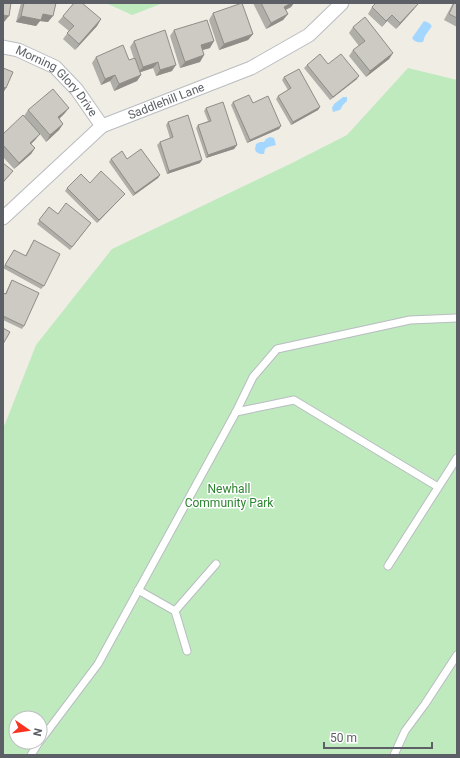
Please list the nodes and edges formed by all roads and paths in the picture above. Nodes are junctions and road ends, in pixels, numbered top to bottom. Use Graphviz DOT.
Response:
graph roads {
  1 [pos="342,3"];
  2 [pos="3,47"];
  3 [pos="102,126"];
  4 [pos="3,218"];
  5 [pos="457,318"];
  6 [pos="236,412"];
  7 [pos="457,458"];
  8 [pos="438,487"];
  9 [pos="216,564"];
  10 [pos="388,566"];
  11 [pos="138,590"];
  12 [pos="175,612"];
  13 [pos="187,651"];
  14 [pos="457,656"];
  15 [pos="48,731"];
  16 [pos="394,755"];
  1 -- 3 [label="street, Saddlehill Lane"];
  2 -- 3 [label="street, Morning Glory Drive"];
  3 -- 4 [label="street, Saddlehill Lane"];
  5 -- 6 [label="lane"];
  6 -- 8 [label="lane"];
  6 -- 11 [label="lane"];
  7 -- 8 [label="lane"];
  8 -- 10 [label="lane"];
  9 -- 12 [label="lane"];
  11 -- 12 [label="lane"];
  11 -- 15 [label="lane"];
  12 -- 13 [label="lane"];
  14 -- 16 [label="lane"];
}
